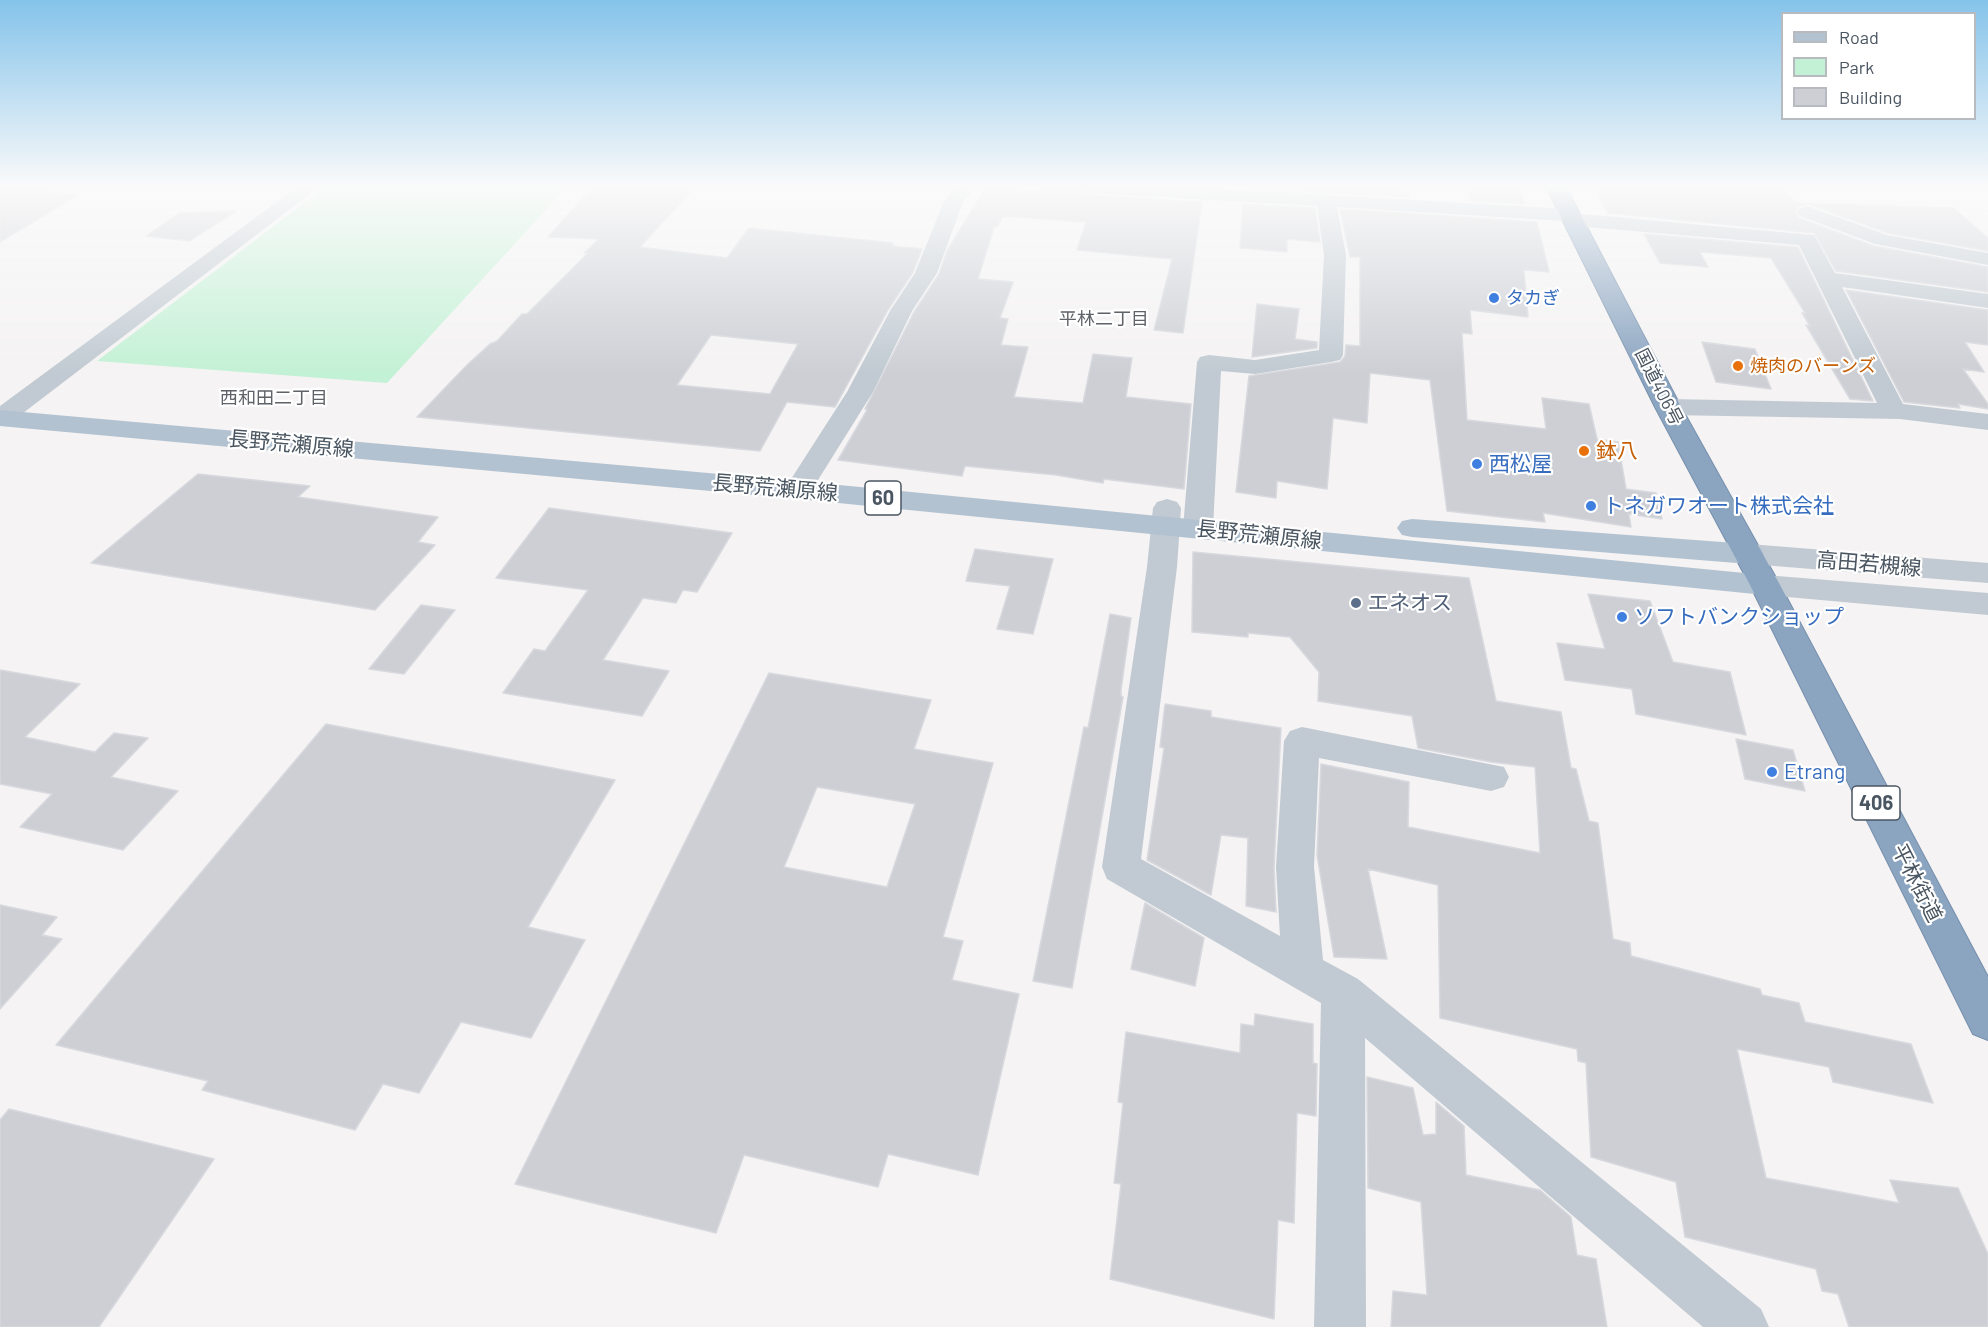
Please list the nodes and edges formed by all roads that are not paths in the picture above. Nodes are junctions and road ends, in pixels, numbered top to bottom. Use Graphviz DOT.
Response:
graph roads {
  1 [pos="225,249"];
  2 [pos="935,249"];
  3 [pos="1334,249"];
  4 [pos="1588,249"];
  5 [pos="1813,249"];
  6 [pos="1932,249"];
  7 [pos="1988,259"];
  8 [pos="1827,278"];
  9 [pos="1988,301"];
  10 [pos="1668,407"];
  11 [pos="5,411"];
  12 [pos="1894,411"];
  13 [pos="1988,422"];
  14 [pos="803,482"];
  15 [pos="1182,518"];
  16 [pos="1757,570"];
  17 [pos="1988,573"];
  18 [pos="1988,604"];
  19 [pos="1491,777"];
  20 [pos="1303,970"];
  21 [pos="1343,993"];
  22 [pos="1988,1020"];
  23 [pos="1340,1327"];
  24 [pos="1743,1327"];
  1 -- 11 [label="street"];
  2 -- 14 [label="street"];
  3 -- 15 [label="street"];
  4 -- 10 [label="highway, 国道406号 / 406"];
  5 -- 8 [label="street"];
  6 -- 7 [label="street"];
  8 -- 9 [label="street"];
  8 -- 12 [label="street"];
  10 -- 12 [label="street"];
  10 -- 16 [label="highway, 国道406号 / 406"];
  11 -- 14 [label="main road, 長野荒瀬原線 / 60"];
  12 -- 13 [label="street"];
  14 -- 15 [label="main road, 長野荒瀬原線 / 60"];
  15 -- 16 [label="main road, 長野荒瀬原線 / 60"];
  15 -- 20 [label="street"];
  16 -- 17 [label="street, 高田若槻線"];
  16 -- 18 [label="street, 高田若槻線"];
  16 -- 22 [label="highway, 平林街道 / 406"];
  19 -- 20 [label="street"];
  20 -- 21 [label="street"];
  21 -- 23 [label="street"];
  21 -- 24 [label="street"];
}
